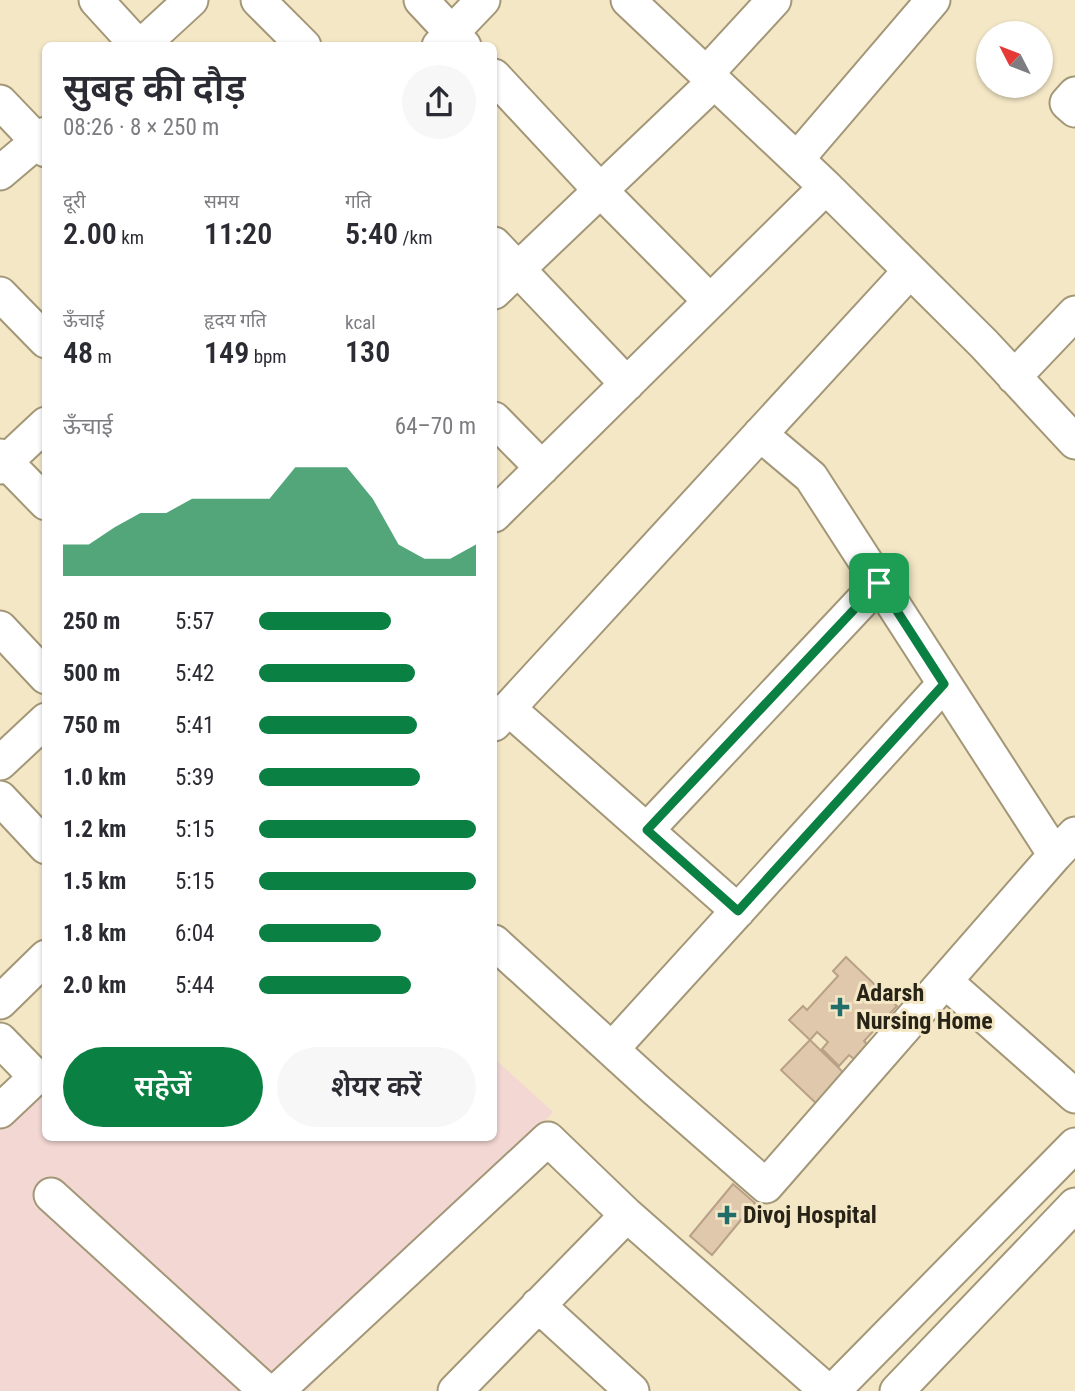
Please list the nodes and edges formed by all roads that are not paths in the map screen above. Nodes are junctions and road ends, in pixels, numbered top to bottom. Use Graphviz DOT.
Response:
graph roads {
  1 [pos="96,0"];
  2 [pos="191,0"];
  3 [pos="258,0"];
  4 [pos="421,0"];
  5 [pos="482,0"];
  6 [pos="628,0"];
  7 [pos="774,0"];
  8 [pos="933,0"];
  9 [pos="452,41"];
  10 [pos="136,42"];
  11 [pos="144,42"];
  12 [pos="300,42"];
  13 [pos="710,78"];
  14 [pos="497,79"];
  15 [pos="1075,94"];
  16 [pos="0,102"];
  17 [pos="1075,110"];
  18 [pos="42,140"];
  19 [pos="42,142"];
  20 [pos="797,159"];
  21 [pos="0,173"];
  22 [pos="826,187"];
  23 [pos="600,190"];
  24 [pos="497,254"];
  25 [pos="910,271"];
  26 [pos="505,281"];
  27 [pos="0,294"];
  28 [pos="710,301"];
  29 [pos="1075,313"];
  30 [pos="42,337"];
  31 [pos="1014,376"];
  32 [pos="627,384"];
  33 [pos="497,422"];
  34 [pos="42,427"];
  35 [pos="760,434"];
  36 [pos="1075,442"];
  37 [pos="2,462"];
  38 [pos="542,468"];
  39 [pos="42,499"];
  40 [pos="497,512"];
  41 [pos="879,583"];
  42 [pos="0,628"];
  43 [pos="42,673"];
  44 [pos="944,684"];
  45 [pos="501,716"];
  46 [pos="42,724"];
  47 [pos="0,763"];
  48 [pos="0,798"];
  49 [pos="647,830"];
  50 [pos="42,843"];
  51 [pos="1065,844"];
  52 [pos="738,911"];
  53 [pos="497,945"];
  54 [pos="42,961"];
  55 [pos="945,981"];
  56 [pos="0,1002"];
  57 [pos="0,1040"];
  58 [pos="612,1049"];
  59 [pos="1075,1096"];
  60 [pos="0,1111"];
  61 [pos="1075,1145"];
  62 [pos="51,1195"];
  63 [pos="1075,1205"];
  64 [pos="627,1215"];
  65 [pos="538,1305"];
  66 [pos="266,1391"];
  67 [pos="277,1391"];
  68 [pos="455,1391"];
  69 [pos="632,1391"];
  70 [pos="827,1391"];
  71 [pos="833,1391"];
  72 [pos="897,1391"];
  1 -- 10 [label="street"];
  2 -- 11 [label="street"];
  3 -- 12 [label="street"];
  4 -- 9 [label="street"];
  5 -- 9 [label="street"];
  6 -- 13 [label="street"];
  7 -- 13 [label="street"];
  8 -- 20 [label="street"];
  13 -- 20 [label="street"];
  13 -- 23 [label="street"];
  14 -- 23 [label="street"];
  15 -- 17 [label="street"];
  16 -- 18 [label="street"];
  19 -- 21 [label="street"];
  20 -- 22 [label="street"];
  22 -- 25 [label="street"];
  22 -- 28 [label="street"];
  23 -- 26 [label="street"];
  23 -- 28 [label="street"];
  24 -- 26 [label="street"];
  25 -- 31 [label="street"];
  25 -- 35 [label="street"];
  26 -- 32 [label="street"];
  27 -- 30 [label="street"];
  28 -- 32 [label="street"];
  29 -- 31 [label="street"];
  31 -- 36 [label="street"];
  32 -- 38 [label="street"];
  33 -- 38 [label="street"];
  34 -- 37 [label="street"];
  35 -- 41 [label="street"];
  35 -- 45 [label="street"];
  37 -- 39 [label="street"];
  38 -- 40 [label="street"];
  41 -- 44 [label="street"];
  41 -- 49 [label="street"];
  42 -- 43 [label="street"];
  44 -- 51 [label="street"];
  44 -- 52 [label="street"];
  45 -- 49 [label="street"];
  46 -- 47 [label="street"];
  48 -- 50 [label="street"];
  49 -- 52 [label="street"];
  51 -- 55 [label="street"];
  52 -- 58 [label="street"];
  53 -- 58 [label="street"];
  54 -- 56 [label="street"];
  55 -- 58 [label="street"];
  55 -- 59 [label="street"];
  57 -- 60 [label="street"];
  61 -- 71 [label="street"];
  62 -- 66 [label="street"];
  63 -- 72 [label="street"];
  64 -- 65 [label="street"];
  64 -- 67 [label="street"];
  64 -- 70 [label="street"];
  65 -- 68 [label="street"];
  65 -- 69 [label="street"];
}
